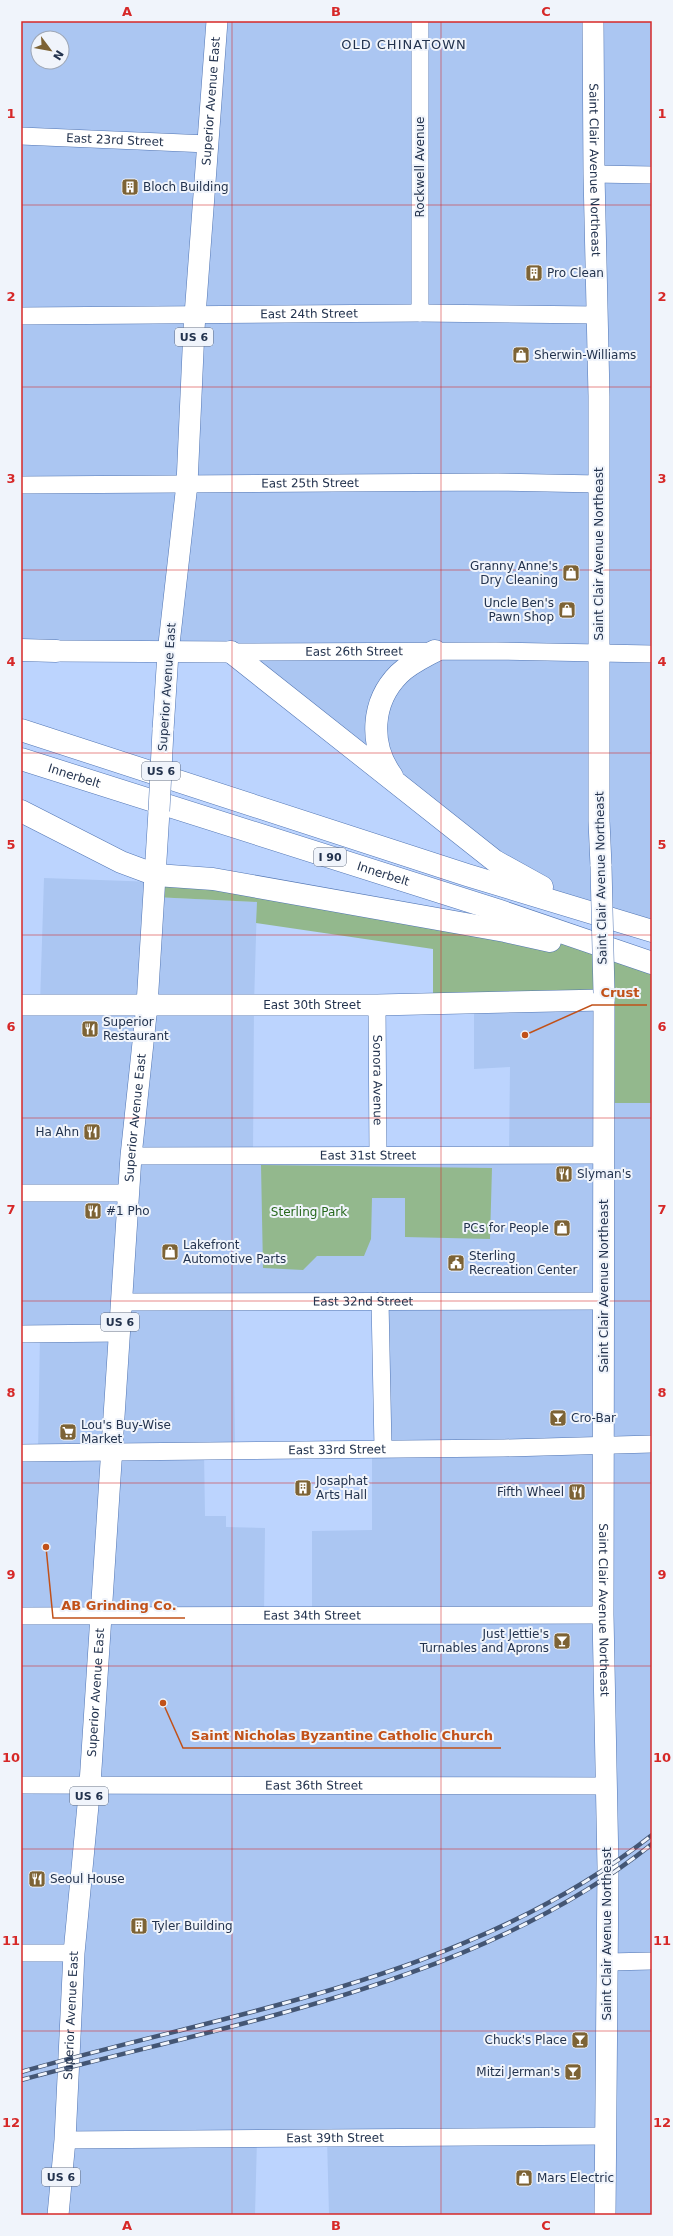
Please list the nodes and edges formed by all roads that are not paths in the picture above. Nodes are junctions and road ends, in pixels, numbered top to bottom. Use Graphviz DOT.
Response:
graph roads {
  1 [pos="217,21"];
  2 [pos="420,21"];
  3 [pos="593,21"];
  4 [pos="21,136"];
  5 [pos="208,144"];
  6 [pos="594,174"];
  7 [pos="652,175"];
  8 [pos="420,313"];
  9 [pos="596,315"];
  10 [pos="21,316"];
  11 [pos="195,316"];
  12 [pos="187,484"];
  13 [pos="599,484"];
  14 [pos="21,485"];
  15 [pos="21,650"];
  16 [pos="56,651"];
  17 [pos="435,651"];
  18 [pos="231,652"];
  19 [pos="168,653"];
  20 [pos="599,654"];
  21 [pos="652,654"];
  22 [pos="21,730"];
  23 [pos="21,759"];
  24 [pos="401,788"];
  25 [pos="21,811"];
  26 [pos="156,874"];
  27 [pos="618,920"];
  28 [pos="652,931"];
  29 [pos="645,961"];
  30 [pos="604,997"];
  31 [pos="21,1005"];
  32 [pos="147,1005"];
  33 [pos="377,1005"];
  34 [pos="378,1154"];
  35 [pos="604,1155"];
  36 [pos="131,1156"];
  37 [pos="21,1193"];
  38 [pos="130,1193"];
  39 [pos="380,1301"];
  40 [pos="604,1301"];
  41 [pos="121,1302"];
  42 [pos="120,1333"];
  43 [pos="21,1334"];
  44 [pos="652,1444"];
  45 [pos="604,1446"];
  46 [pos="383,1448"];
  47 [pos="111,1451"];
  48 [pos="21,1453"];
  49 [pos="100,1615"];
  50 [pos="603,1615"];
  51 [pos="21,1616"];
  52 [pos="90,1784"];
  53 [pos="21,1785"];
  54 [pos="606,1786"];
  55 [pos="21,1953"];
  56 [pos="74,1953"];
  57 [pos="652,1961"];
  58 [pos="608,1962"];
  59 [pos="605,2136"];
  60 [pos="65,2140"];
  61 [pos="58,2215"];
  62 [pos="605,2215"];
  1 -- 5 [label="main road, Superior Avenue East / US 6"];
  2 -- 8 [label="street, Rockwell Avenue"];
  3 -- 6 [label="main road, Saint Clair Avenue Northeast"];
  4 -- 5 [label="street, East 23rd Street"];
  5 -- 11 [label="main road, Superior Avenue East / US 6"];
  6 -- 7 [label="street"];
  6 -- 9 [label="main road, Saint Clair Avenue Northeast"];
  8 -- 9 [label="street, East 24th Street"];
  8 -- 11 [label="street, East 24th Street"];
  9 -- 13 [label="main road, Saint Clair Avenue Northeast"];
  10 -- 11 [label="street, East 24th Street"];
  11 -- 12 [label="main road, Superior Avenue East / US 6"];
  12 -- 13 [label="street, East 25th Street"];
  12 -- 14 [label="street, East 25th Street"];
  12 -- 19 [label="main road, Superior Avenue East / US 6"];
  13 -- 20 [label="main road, Saint Clair Avenue Northeast"];
  15 -- 16 [label="highway"];
  16 -- 19 [label="main road, East 26th Street"];
  17 -- 18 [label="street, East 26th Street"];
  17 -- 20 [label="street, East 26th Street"];
  17 -- 24 [label="highway"];
  18 -- 19 [label="main road, East 26th Street"];
  18 -- 24 [label="highway"];
  19 -- 26 [label="main road, Superior Avenue East / US 6, bridge"];
  20 -- 21 [label="street, East 26th Street"];
  20 -- 30 [label="main road, Saint Clair Avenue Northeast, bridge"];
  22 -- 27 [label="highway, Innerbelt / I 90"];
  23 -- 29 [label="highway, Innerbelt / I 90"];
  24 -- 27 [label="highway"];
  25 -- 26 [label="highway"];
  26 -- 29 [label="highway"];
  26 -- 32 [label="main road, Superior Avenue East / US 6"];
  27 -- 28 [label="highway, Innerbelt / I 90"];
  30 -- 33 [label="main road, East 30th Street"];
  30 -- 35 [label="main road, Saint Clair Avenue Northeast"];
  31 -- 32 [label="main road, East 30th Street"];
  32 -- 33 [label="main road, East 30th Street"];
  32 -- 36 [label="main road, Superior Avenue East / US 6"];
  33 -- 34 [label="street, Sonora Avenue"];
  34 -- 35 [label="street, East 31st Street"];
  34 -- 36 [label="street, East 31st Street"];
  35 -- 40 [label="main road, Saint Clair Avenue Northeast"];
  36 -- 38 [label="main road, Superior Avenue East / US 6"];
  37 -- 38 [label="street"];
  38 -- 41 [label="main road, Superior Avenue East / US 6"];
  39 -- 40 [label="street, East 32nd Street"];
  39 -- 41 [label="street, East 32nd Street"];
  39 -- 46 [label="street"];
  40 -- 45 [label="main road, Saint Clair Avenue Northeast"];
  41 -- 42 [label="main road, Superior Avenue East / US 6"];
  42 -- 43 [label="street"];
  42 -- 47 [label="main road, Superior Avenue East / US 6"];
  44 -- 45 [label="street, East 33rd Street"];
  45 -- 46 [label="street, East 33rd Street"];
  45 -- 50 [label="main road, Saint Clair Avenue Northeast"];
  46 -- 47 [label="street, East 33rd Street"];
  47 -- 48 [label="street, East 33rd Street"];
  47 -- 49 [label="main road, Superior Avenue East / US 6"];
  49 -- 50 [label="street, East 34th Street"];
  49 -- 51 [label="street, East 34th Street"];
  49 -- 52 [label="main road, Superior Avenue East / US 6"];
  50 -- 54 [label="main road, Saint Clair Avenue Northeast"];
  52 -- 53 [label="street, East 36th Street"];
  52 -- 54 [label="street, East 36th Street"];
  52 -- 56 [label="main road, Superior Avenue East / US 6"];
  54 -- 58 [label="main road, Saint Clair Avenue Northeast"];
  55 -- 56 [label="street"];
  56 -- 60 [label="main road, Superior Avenue East / US 6"];
  57 -- 58 [label="street"];
  58 -- 59 [label="main road, Saint Clair Avenue Northeast"];
  59 -- 60 [label="street, East 39th Street"];
  59 -- 62 [label="main road, Saint Clair Avenue Northeast"];
  60 -- 61 [label="main road, Superior Avenue East / US 6"];
}
